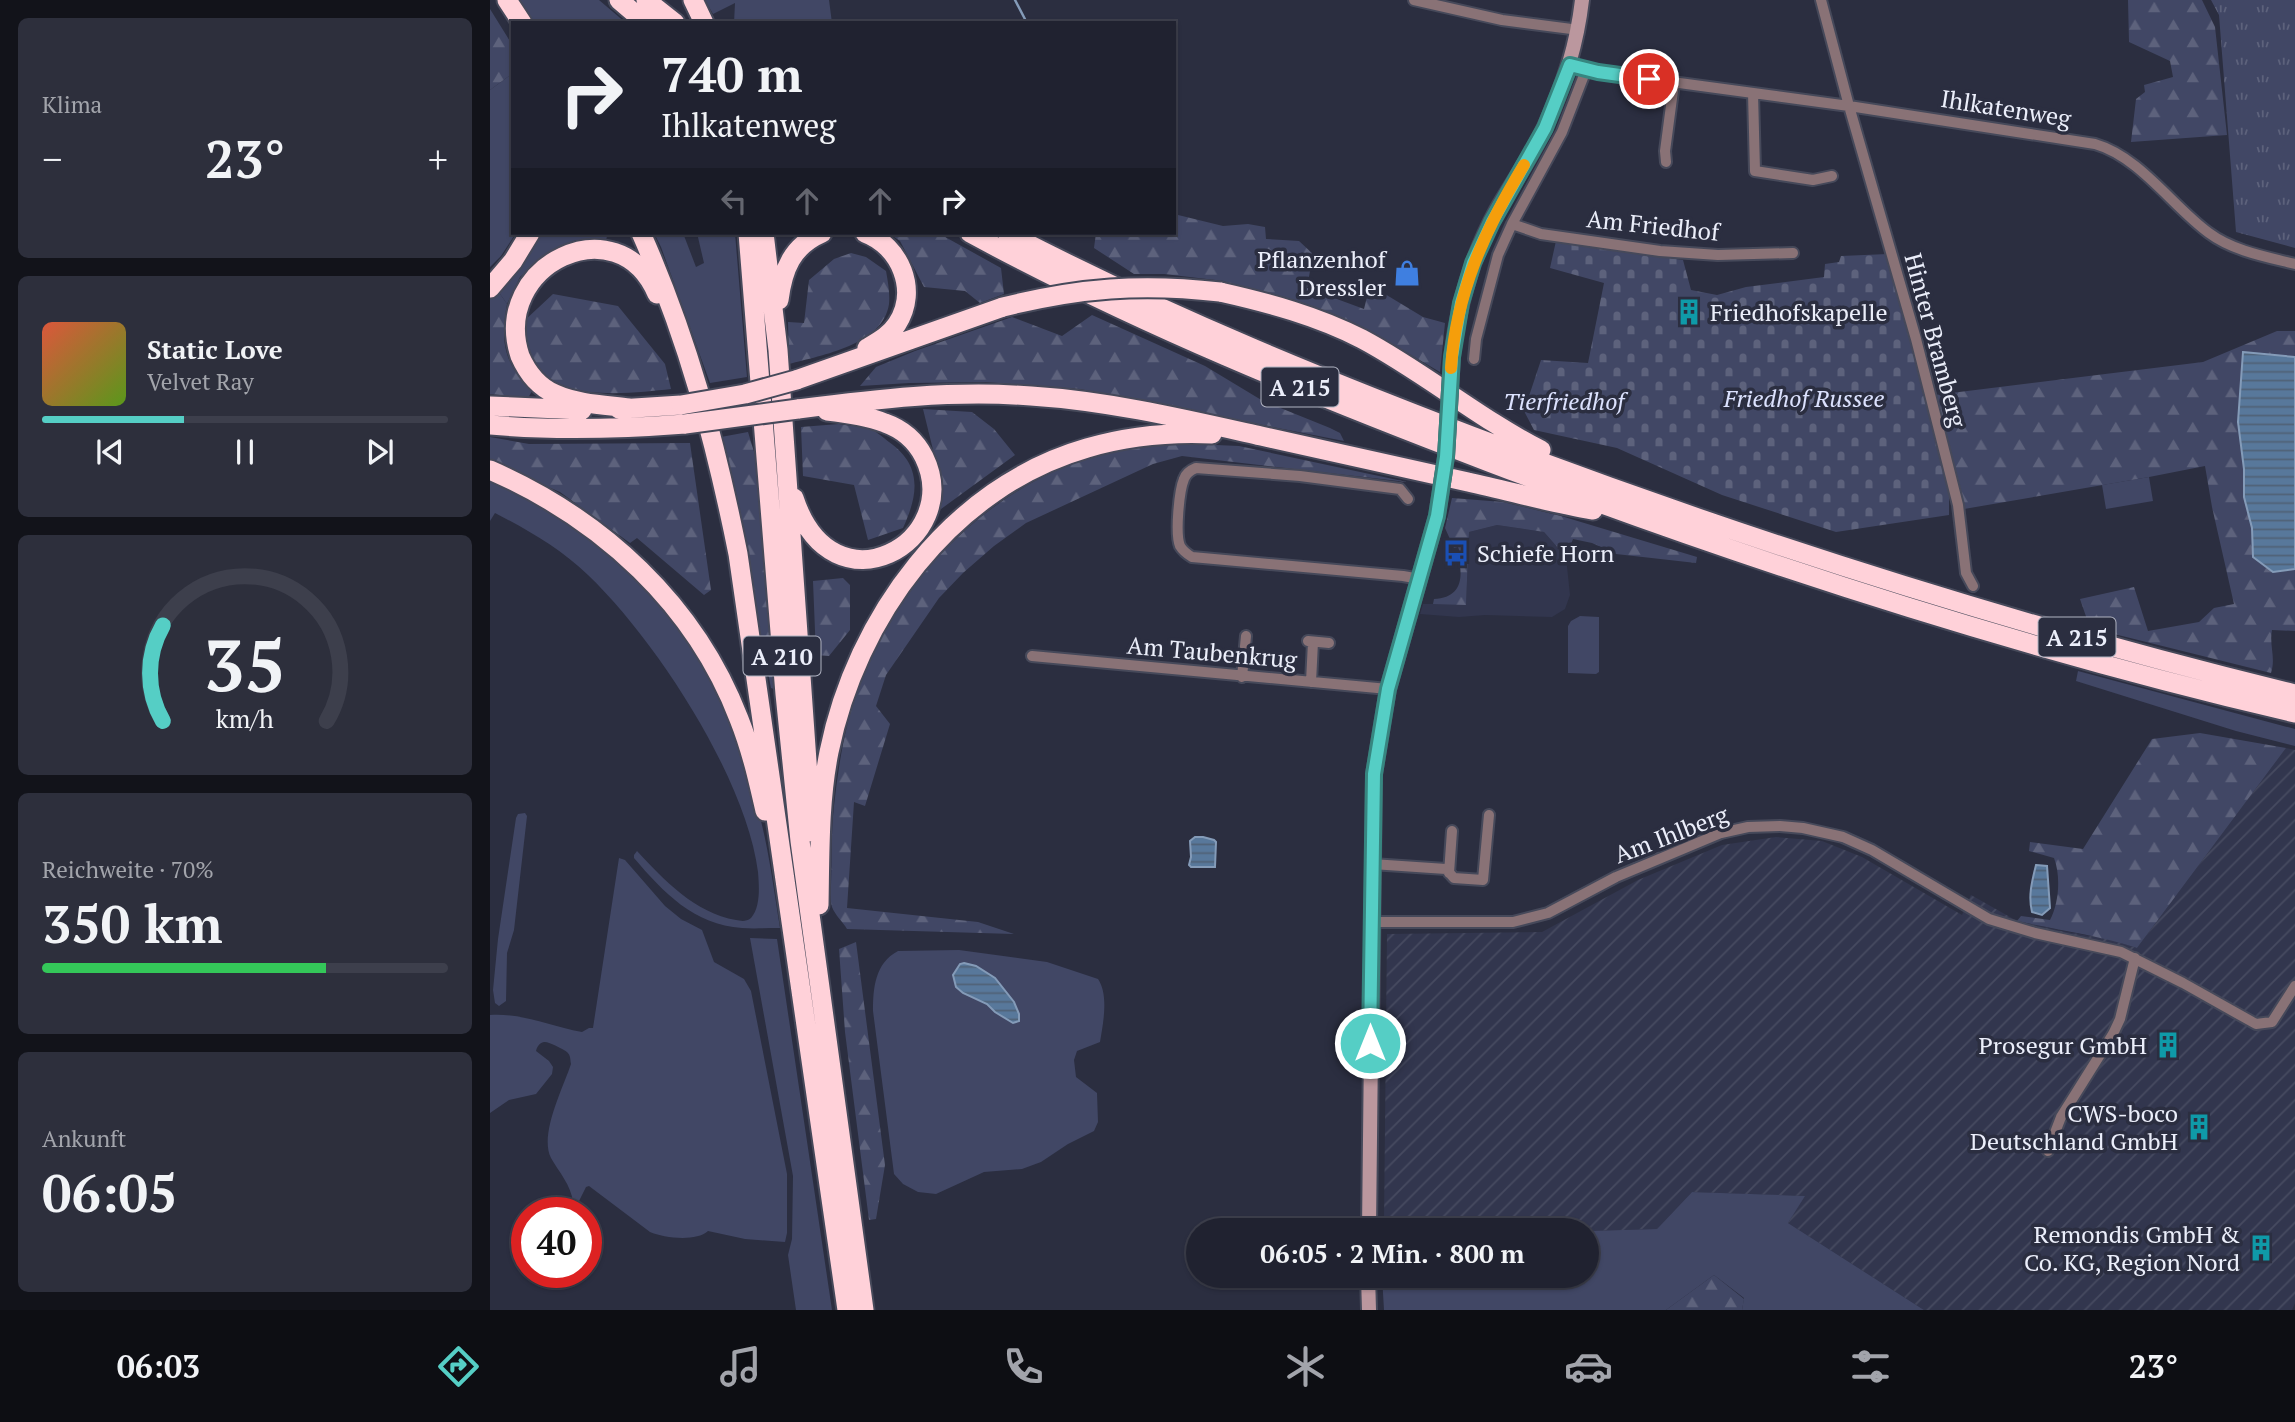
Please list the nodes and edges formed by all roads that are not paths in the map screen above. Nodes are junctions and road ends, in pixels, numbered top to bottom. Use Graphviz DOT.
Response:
graph roads {
  1 [pos="619,0"];
  2 [pos="646,0"];
  3 [pos="680,0"];
  4 [pos="693,0"];
  5 [pos="1414,0"];
  6 [pos="1583,0"];
  7 [pos="1821,0"];
  8 [pos="508,1"];
  9 [pos="519,21"];
  10 [pos="644,21"];
  11 [pos="672,21"];
  12 [pos="689,21"];
  13 [pos="704,21"];
  14 [pos="1579,30"];
  15 [pos="1570,65"];
  16 [pos="1586,70"];
  17 [pos="1674,83"];
  18 [pos="1753,93"];
  19 [pos="1849,106"];
  20 [pos="1666,162"];
  21 [pos="1832,176"];
  22 [pos="1512,224"];
  23 [pos="529,235"];
  24 [pos="642,235"];
  25 [pos="748,235"];
  26 [pos="764,235"];
  27 [pos="819,235"];
  28 [pos="870,235"];
  29 [pos="974,235"];
  30 [pos="1011,235"];
  31 [pos="1793,253"];
  32 [pos="2295,264"];
  33 [pos="490,288"];
  34 [pos="778,350"];
  35 [pos="1474,359"];
  36 [pos="828,370"];
  37 [pos="699,387"];
  38 [pos="490,406"];
  39 [pos="629,408"];
  40 [pos="798,409"];
  41 [pos="683,414"];
  42 [pos="490,425"];
  43 [pos="1254,435"];
  44 [pos="490,470"];
  45 [pos="787,471"];
  46 [pos="1408,499"];
  47 [pos="1643,509"];
  48 [pos="1420,579"];
  49 [pos="1973,586"];
  50 [pos="1245,635"];
  51 [pos="1329,643"];
  52 [pos="1032,656"];
  53 [pos="1242,677"];
  54 [pos="1311,682"];
  55 [pos="1388,689"];
  56 [pos="2295,694"];
  57 [pos="2295,713"];
  58 [pos="1489,815"];
  59 [pos="1452,831"];
  60 [pos="1372,864"];
  61 [pos="1450,873"];
  62 [pos="819,905"];
  63 [pos="1371,918"];
  64 [pos="795,945"];
  65 [pos="2135,958"];
  66 [pos="2295,986"];
  67 [pos="828,1046"];
  68 [pos="2048,1151"];
  69 [pos="1368,1218"];
  70 [pos="1368,1288"];
  71 [pos="847,1310"];
  72 [pos="864,1310"];
  73 [pos="1369,1310"];
  1 -- 10 [label="highway"];
  2 -- 11 [label="highway"];
  3 -- 12 [label="highway"];
  4 -- 13 [label="highway"];
  5 -- 14 [label="street"];
  6 -- 14 [label="street"];
  7 -- 19 [label="street, Hinter Bramberg"];
  8 -- 9 [label="highway"];
  14 -- 15 [label="street"];
  15 -- 16 [label="street, Ihlkatenweg"];
  15 -- 48 [label="street, bridge"];
  16 -- 17 [label="street, Ihlkatenweg"];
  16 -- 22 [label="street"];
  17 -- 18 [label="street, Ihlkatenweg"];
  17 -- 20 [label="street"];
  18 -- 19 [label="street, Ihlkatenweg"];
  18 -- 21 [label="street"];
  19 -- 32 [label="street, Ihlkatenweg"];
  19 -- 49 [label="street, Hinter Bramberg"];
  22 -- 31 [label="street, Am Friedhof"];
  22 -- 35 [label="street"];
  23 -- 33 [label="highway"];
  24 -- 37 [label="highway, A 210"];
  25 -- 67 [label="highway, A 210"];
  26 -- 34 [label="highway"];
  27 -- 34 [label="highway"];
  28 -- 36 [label="highway"];
  29 -- 47 [label="highway, A 215"];
  30 -- 47 [label="highway, A 215"];
  34 -- 45 [label="highway"];
  36 -- 41 [label="highway, bridge"];
  36 -- 47 [label="highway, bridge"];
  37 -- 39 [label="highway"];
  37 -- 64 [label="highway, A 210"];
  38 -- 39 [label="highway"];
  39 -- 41 [label="highway"];
  40 -- 41 [label="highway, bridge"];
  40 -- 43 [label="highway"];
  40 -- 45 [label="highway"];
  41 -- 42 [label="highway"];
  43 -- 47 [label="highway"];
  43 -- 62 [label="highway"];
  44 -- 64 [label="highway"];
  45 -- 62 [label="highway"];
  46 -- 48 [label="street"];
  47 -- 56 [label="highway, A 215"];
  47 -- 57 [label="highway, A 215"];
  48 -- 55 [label="street"];
  50 -- 53 [label="street"];
  51 -- 54 [label="street"];
  52 -- 53 [label="street, Am Taubenkrug"];
  53 -- 54 [label="street, Am Taubenkrug"];
  54 -- 55 [label="street, Am Taubenkrug"];
  55 -- 60 [label="street"];
  58 -- 61 [label="street"];
  59 -- 61 [label="street"];
  60 -- 61 [label="street"];
  60 -- 63 [label="street"];
  62 -- 67 [label="highway"];
  63 -- 65 [label="street, Am Ihlberg"];
  63 -- 69 [label="street"];
  64 -- 71 [label="highway, A 210"];
  65 -- 66 [label="street, Am Ihlberg"];
  65 -- 68 [label="street"];
  67 -- 72 [label="highway, A 210"];
  70 -- 73 [label="street"];
}
